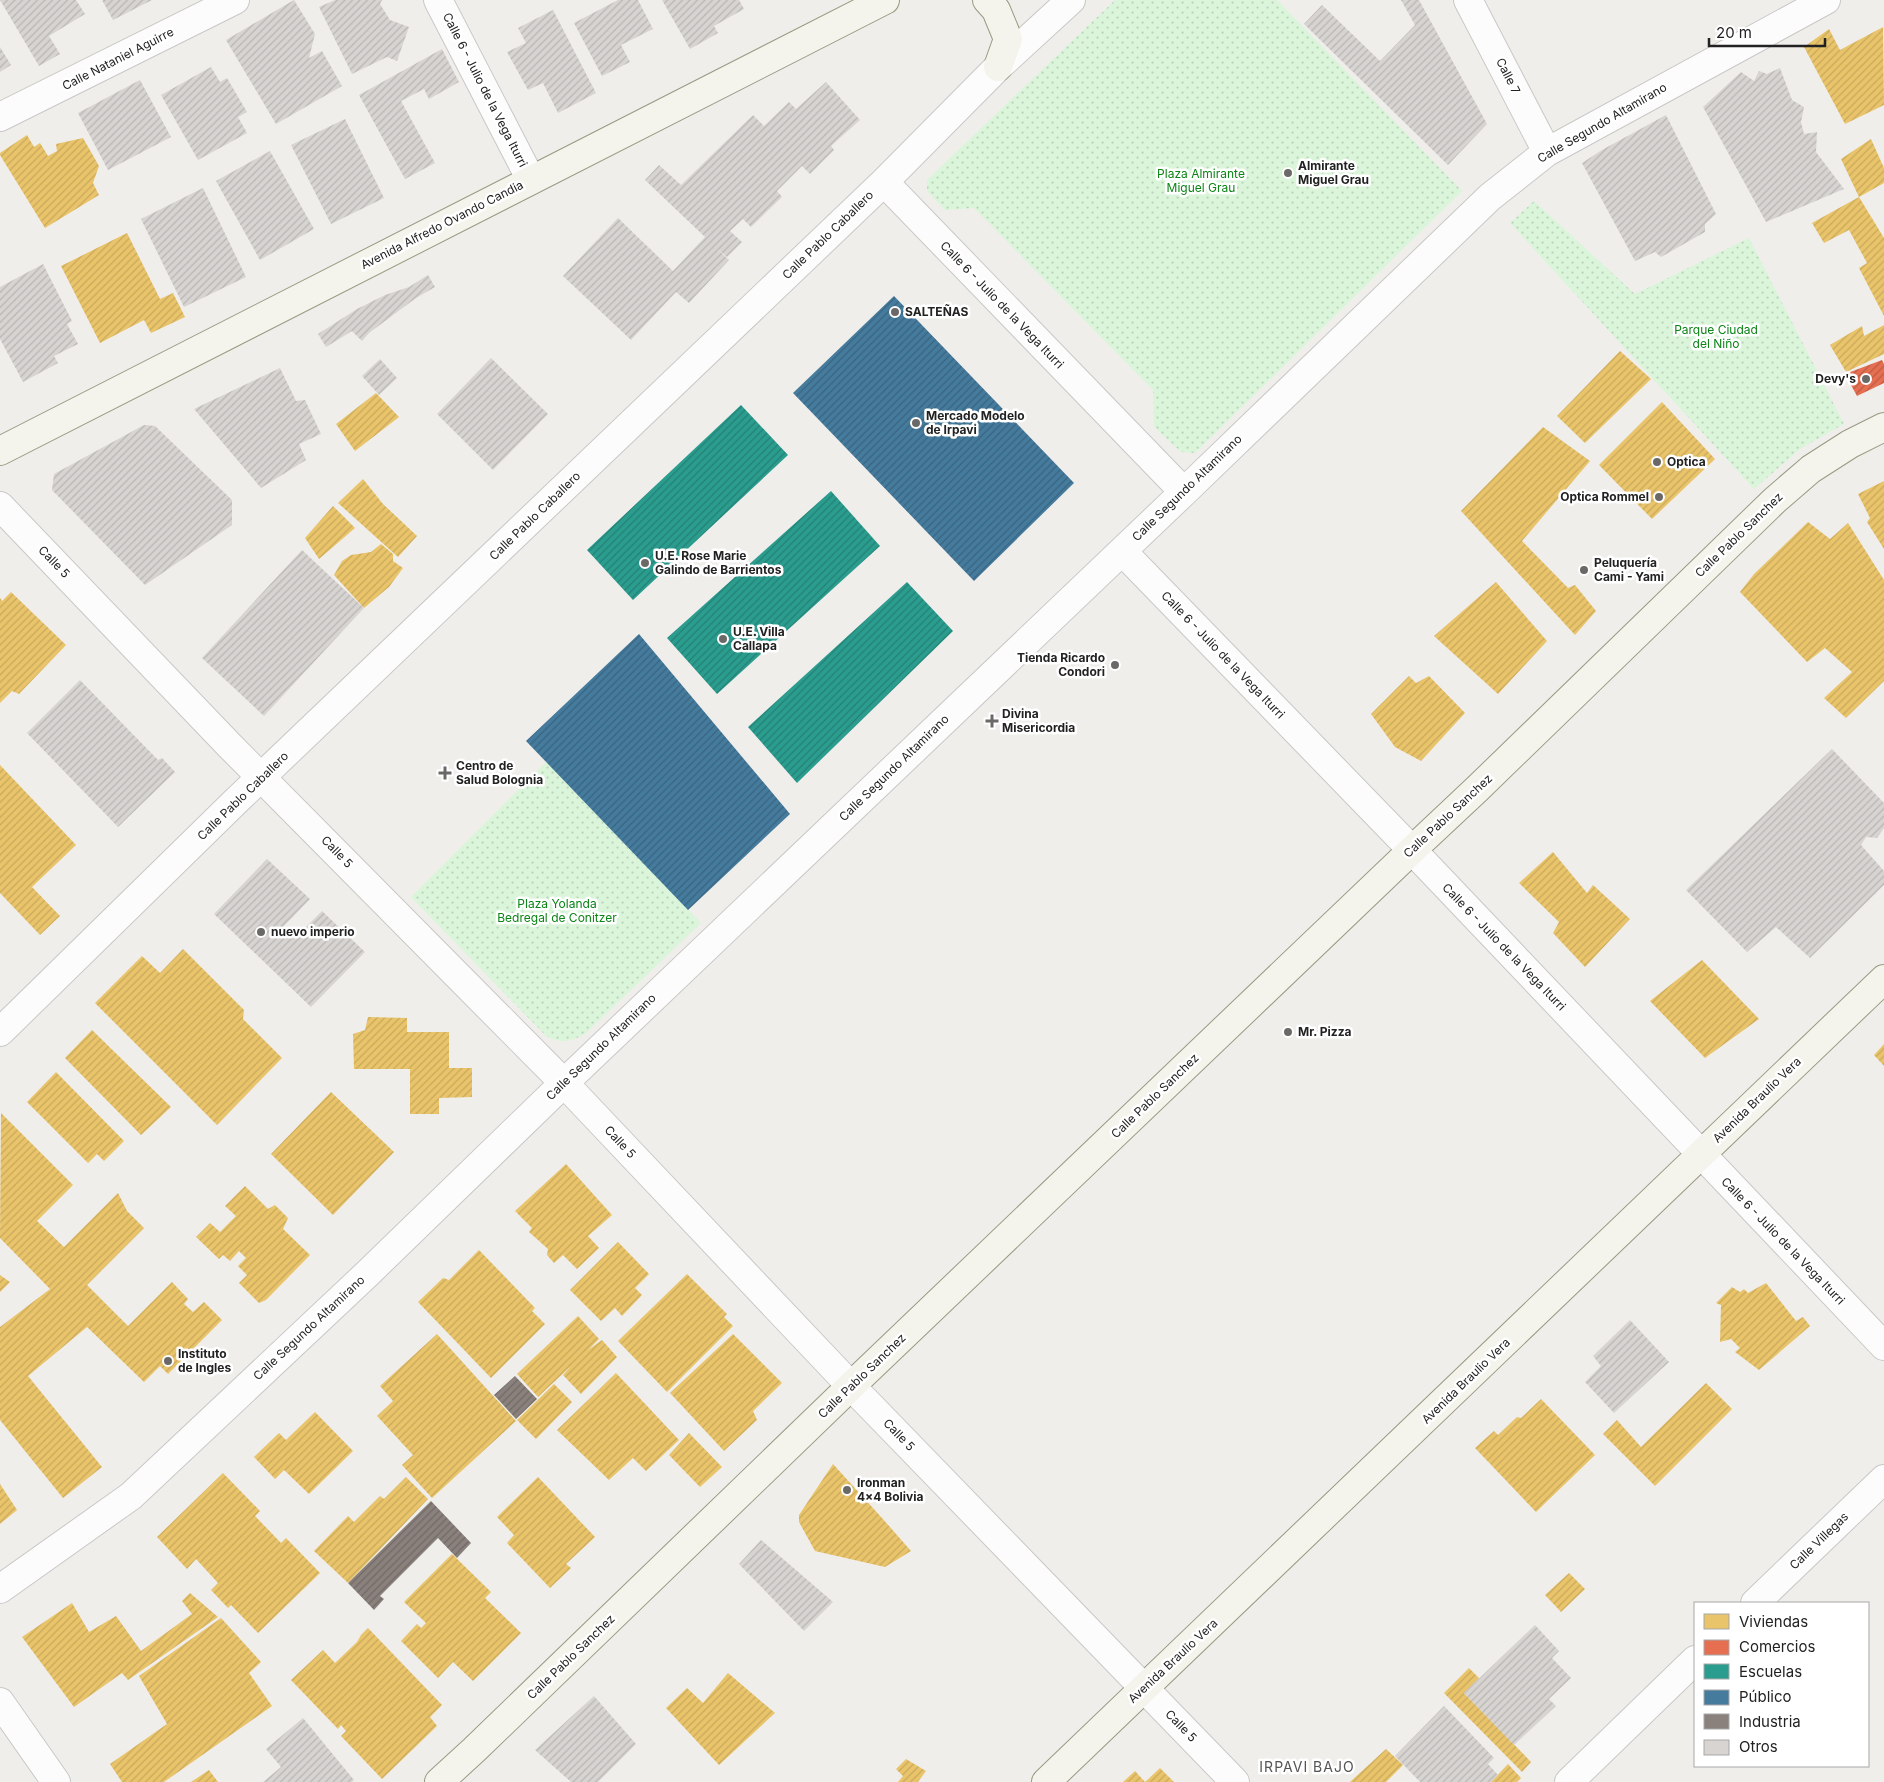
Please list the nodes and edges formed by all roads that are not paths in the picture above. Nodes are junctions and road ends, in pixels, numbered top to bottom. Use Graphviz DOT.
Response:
graph roads {
  1 [pos="235,0"];
  2 [pos="438,0"];
  3 [pos="884,0"];
  4 [pos="987,0"];
  5 [pos="1071,0"];
  6 [pos="1468,0"];
  7 [pos="1826,0"];
  8 [pos="998,67"];
  9 [pos="0,117"];
  10 [pos="1547,152"];
  11 [pos="531,180"];
  12 [pos="884,182"];
  13 [pos="1884,427"];
  14 [pos="0,452"];
  15 [pos="1184,492"];
  16 [pos="0,506"];
  17 [pos="1122,551"];
  18 [pos="262,777"];
  19 [pos="1412,850"];
  20 [pos="1884,979"];
  21 [pos="0,1032"];
  22 [pos="564,1083"];
  23 [pos="1701,1154"];
  24 [pos="1884,1346"];
  25 [pos="851,1386"];
  26 [pos="1884,1479"];
  27 [pos="0,1589"];
  28 [pos="1755,1602"];
  29 [pos="1694,1661"];
  30 [pos="1144,1688"];
  31 [pos="0,1702"];
  32 [pos="56,1782"];
  33 [pos="439,1782"];
  34 [pos="1046,1782"];
  35 [pos="1235,1782"];
  36 [pos="1569,1782"];
  1 -- 9 [label="street, Calle Nataniel Aguirre"];
  2 -- 11 [label="street, Calle 6 - Julio de la Vega Iturri"];
  3 -- 11 [label="main road, Avenida Alfredo Ovando Candia"];
  4 -- 8 [label="main road"];
  5 -- 8 [label="street, Calle Pablo Caballero"];
  6 -- 10 [label="street, Calle 7"];
  7 -- 10 [label="street, Calle Segundo Altamirano"];
  8 -- 12 [label="street, Calle Pablo Caballero"];
  10 -- 15 [label="street, Calle Segundo Altamirano"];
  11 -- 14 [label="main road, Avenida Alfredo Ovando Candia"];
  12 -- 15 [label="street, Calle 6 - Julio de la Vega Iturri"];
  12 -- 18 [label="street, Calle Pablo Caballero"];
  13 -- 19 [label="main road, Calle Pablo Sanchez"];
  15 -- 17 [label="street, Calle Segundo Altamirano"];
  16 -- 18 [label="street, Calle 5"];
  17 -- 19 [label="street, Calle 6 - Julio de la Vega Iturri"];
  17 -- 22 [label="street, Calle Segundo Altamirano"];
  18 -- 21 [label="street, Calle Pablo Caballero"];
  18 -- 22 [label="street, Calle 5"];
  19 -- 23 [label="street, Calle 6 - Julio de la Vega Iturri"];
  19 -- 25 [label="main road, Calle Pablo Sanchez"];
  20 -- 23 [label="main road, Avenida Braulio Vera"];
  22 -- 25 [label="street, Calle 5"];
  22 -- 27 [label="street, Calle Segundo Altamirano"];
  23 -- 24 [label="street, Calle 6 - Julio de la Vega Iturri"];
  23 -- 30 [label="main road, Avenida Braulio Vera"];
  25 -- 30 [label="street, Calle 5"];
  25 -- 33 [label="main road, Calle Pablo Sanchez"];
  26 -- 28 [label="street, Calle Villegas"];
  29 -- 36 [label="street"];
  30 -- 34 [label="main road, Avenida Braulio Vera"];
  30 -- 35 [label="street, Calle 5"];
  31 -- 32 [label="street"];
}
